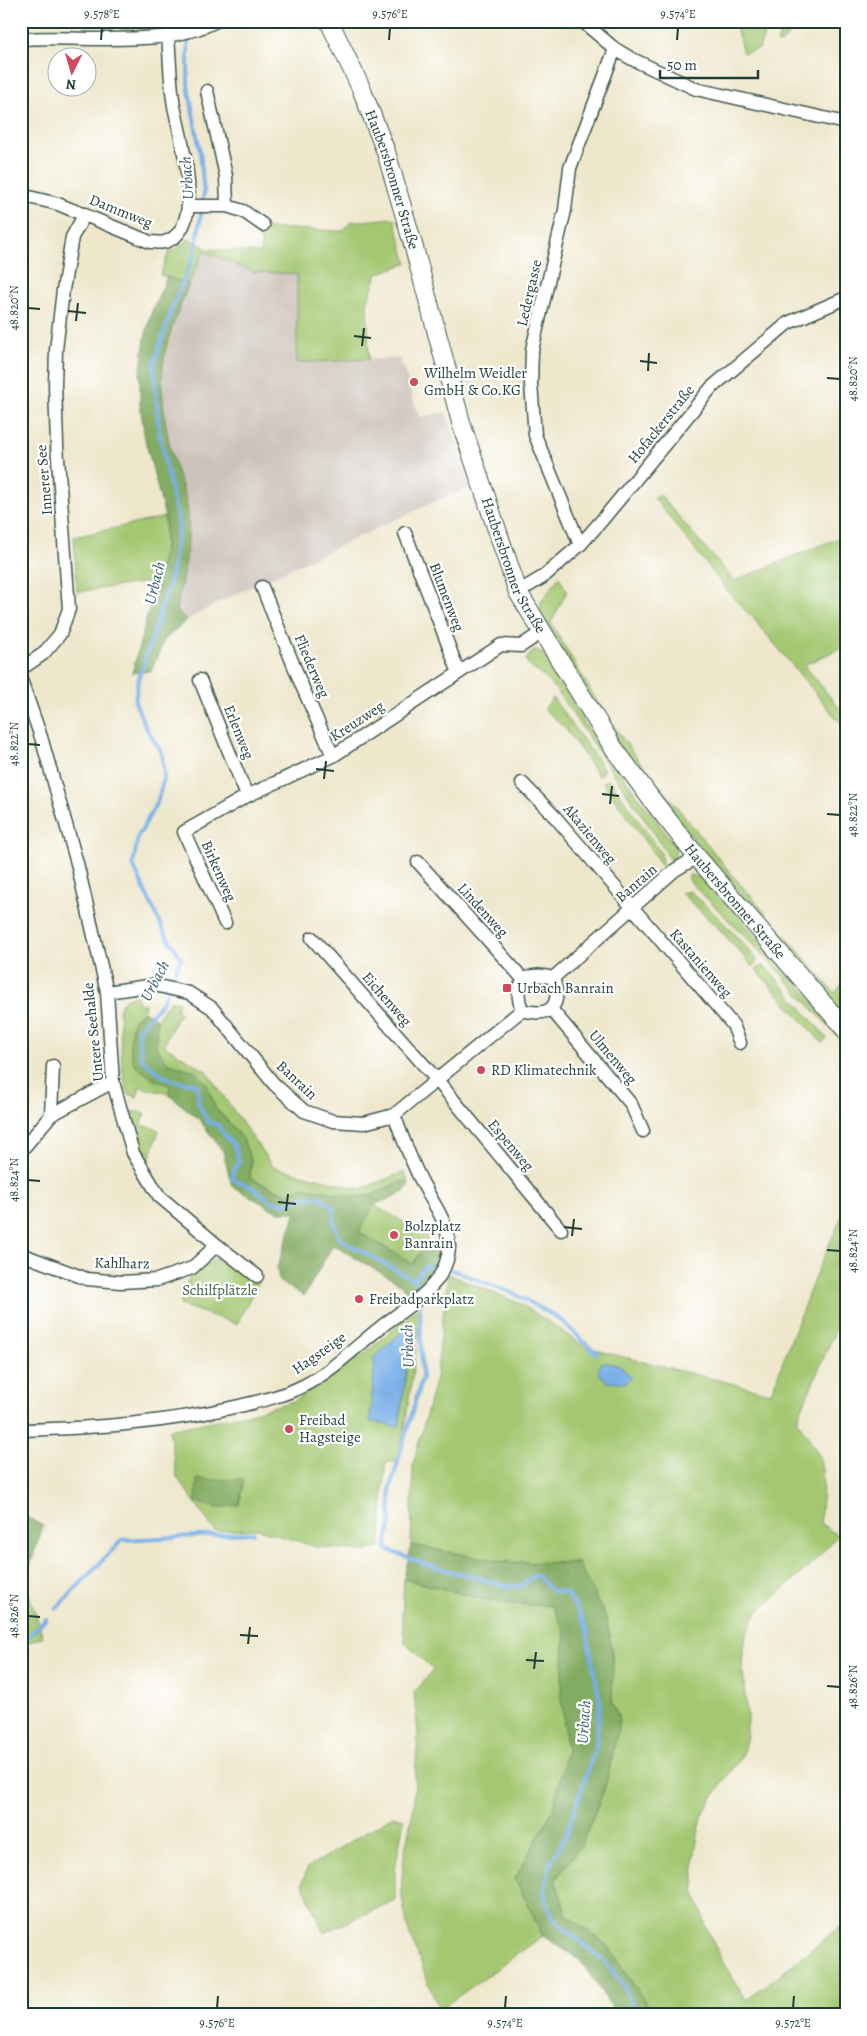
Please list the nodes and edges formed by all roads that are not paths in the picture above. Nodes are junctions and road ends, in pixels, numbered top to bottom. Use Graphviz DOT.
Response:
graph roads {
  1 [pos="216,21"];
  2 [pos="329,21"];
  3 [pos="582,21"];
  4 [pos="168,36"];
  5 [pos="21,39"];
  6 [pos="615,49"];
  7 [pos="207,91"];
  8 [pos="846,123"];
  9 [pos="21,195"];
  10 [pos="192,206"];
  11 [pos="227,206"];
  12 [pos="85,214"];
  13 [pos="263,225"];
  14 [pos="846,298"];
  15 [pos="405,532"];
  16 [pos="580,545"];
  17 [pos="262,587"];
  18 [pos="518,592"];
  19 [pos="542,632"];
  20 [pos="21,669"];
  21 [pos="459,673"];
  22 [pos="21,680"];
  23 [pos="200,680"];
  24 [pos="333,756"];
  25 [pos="522,782"];
  26 [pos="247,796"];
  27 [pos="184,832"];
  28 [pos="697,856"];
  29 [pos="418,862"];
  30 [pos="631,908"];
  31 [pos="225,923"];
  32 [pos="312,938"];
  33 [pos="553,978"];
  34 [pos="524,980"];
  35 [pos="107,992"];
  36 [pos="552,1009"];
  37 [pos="522,1010"];
  38 [pos="846,1030"];
  39 [pos="740,1043"];
  40 [pos="53,1066"];
  41 [pos="437,1080"];
  42 [pos="113,1082"];
  43 [pos="51,1115"];
  44 [pos="394,1115"];
  45 [pos="643,1131"];
  46 [pos="21,1150"];
  47 [pos="562,1230"];
  48 [pos="217,1245"];
  49 [pos="21,1254"];
  50 [pos="258,1276"];
  51 [pos="21,1430"];
  1 -- 4 [label="street"];
  2 -- 18 [label="street, Haubersbronner Straße"];
  3 -- 6 [label="street"];
  4 -- 5 [label="street"];
  4 -- 10 [label="street, Dammweg"];
  6 -- 8 [label="street"];
  6 -- 16 [label="street, Ledergasse"];
  7 -- 11 [label="street"];
  9 -- 12 [label="street, Dammweg"];
  10 -- 11 [label="street"];
  10 -- 12 [label="street, Dammweg"];
  11 -- 13 [label="street"];
  12 -- 20 [label="street, Innerer See"];
  14 -- 16 [label="street, Hofackerstraße"];
  15 -- 21 [label="street, Blumenweg"];
  16 -- 18 [label="street, Hofackerstraße"];
  17 -- 24 [label="street, Fliederweg"];
  18 -- 19 [label="street, Haubersbronner Straße"];
  19 -- 21 [label="street, Kreuzweg"];
  19 -- 28 [label="street, Haubersbronner Straße"];
  21 -- 24 [label="street, Kreuzweg"];
  22 -- 35 [label="street, Untere Seehalde"];
  23 -- 26 [label="street, Erlenweg"];
  24 -- 26 [label="street, Kreuzweg"];
  25 -- 30 [label="street, Akazienweg"];
  26 -- 27 [label="street, Kreuzweg"];
  27 -- 31 [label="street, Birkenweg"];
  28 -- 30 [label="street, Banrain"];
  28 -- 38 [label="street, Haubersbronner Straße"];
  29 -- 34 [label="street, Lindenweg"];
  30 -- 33 [label="street, Banrain"];
  30 -- 39 [label="street, Kastanienweg"];
  32 -- 41 [label="street, Eichenweg"];
  33 -- 34 [label="street"];
  33 -- 36 [label="street"];
  34 -- 37 [label="street"];
  35 -- 42 [label="street, Untere Seehalde"];
  35 -- 44 [label="street, Banrain"];
  36 -- 37 [label="street"];
  36 -- 45 [label="street, Ulmenweg"];
  37 -- 41 [label="street, Banrain"];
  40 -- 43 [label="street"];
  41 -- 44 [label="street, Banrain"];
  41 -- 47 [label="street, Espenweg"];
  42 -- 43 [label="street"];
  42 -- 48 [label="street, Untere Seehalde"];
  43 -- 46 [label="street"];
  44 -- 51 [label="street, Hagsteige"];
  48 -- 49 [label="street, Kahlharz"];
  48 -- 50 [label="street, Untere Seehalde"];
}
